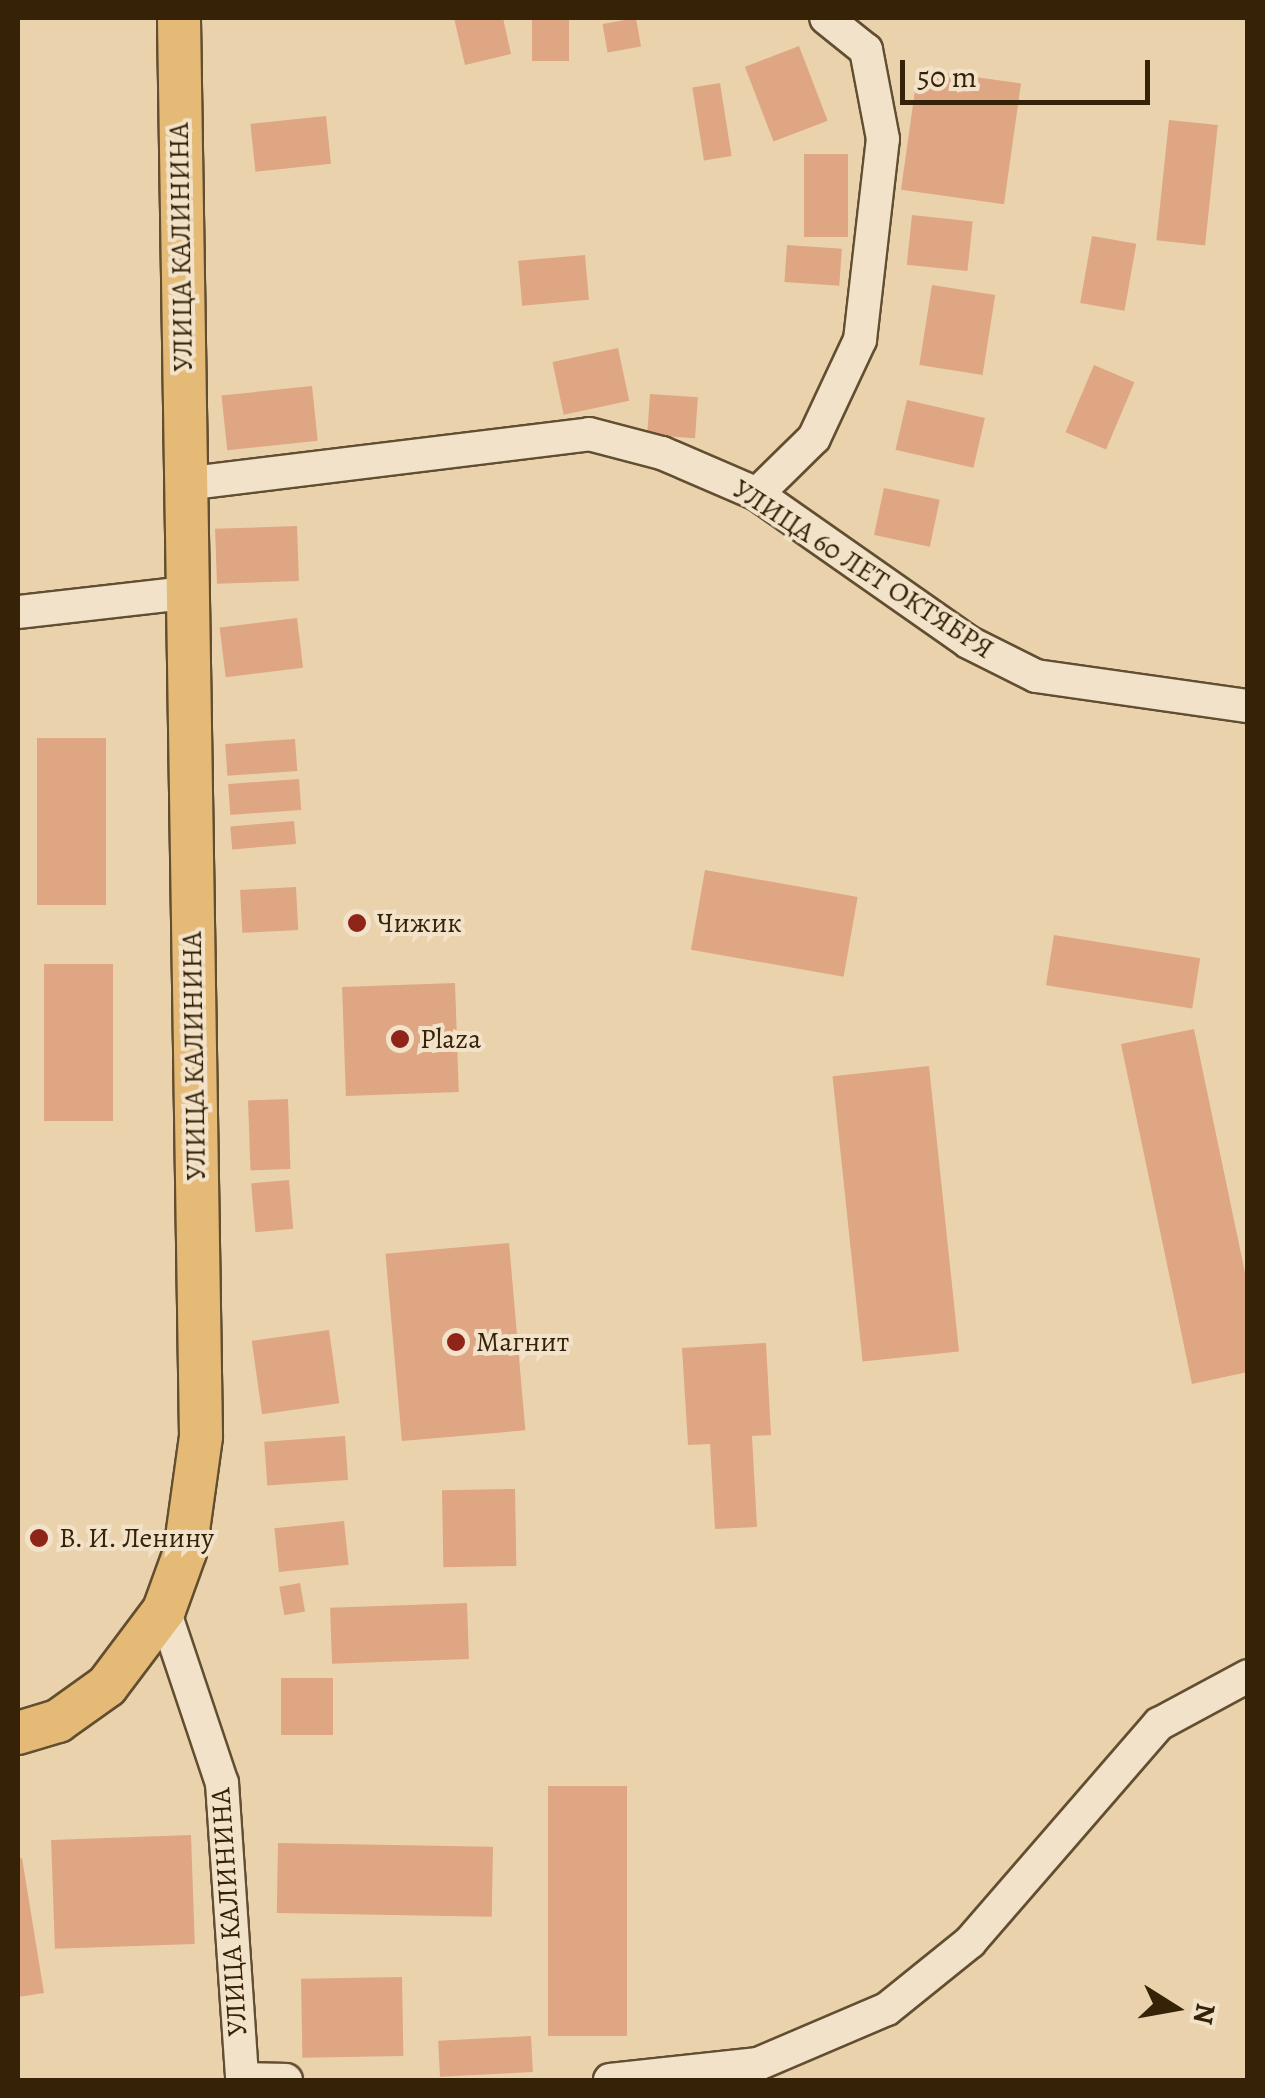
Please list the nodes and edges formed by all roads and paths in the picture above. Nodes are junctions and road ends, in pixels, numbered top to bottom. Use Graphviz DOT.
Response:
graph roads {
  1 [pos="179,18"];
  2 [pos="826,18"];
  3 [pos="184,484"];
  4 [pos="757,494"];
  5 [pos="186,593"];
  6 [pos="18,612"];
  7 [pos="1248,706"];
  8 [pos="164,1610"];
  9 [pos="1248,1676"];
  10 [pos="18,1733"];
  11 [pos="762,2072"];
  12 [pos="242,2080"];
  13 [pos="286,2080"];
  14 [pos="610,2080"];
  1 -- 3 [label="main road, УЛИЦА КАЛИНИНА"];
  2 -- 4 [label="street"];
  3 -- 4 [label="street, УЛИЦА 60 ЛЕТ ОКТЯБРЯ"];
  3 -- 5 [label="main road, УЛИЦА КАЛИНИНА"];
  4 -- 7 [label="street, УЛИЦА 60 ЛЕТ ОКТЯБРЯ"];
  5 -- 6 [label="street"];
  5 -- 8 [label="main road, УЛИЦА КАЛИНИНА"];
  8 -- 10 [label="main road"];
  8 -- 12 [label="street, УЛИЦА КАЛИНИНА"];
  9 -- 11 [label="street"];
  11 -- 14 [label="street"];
  12 -- 13 [label="street"];
}
